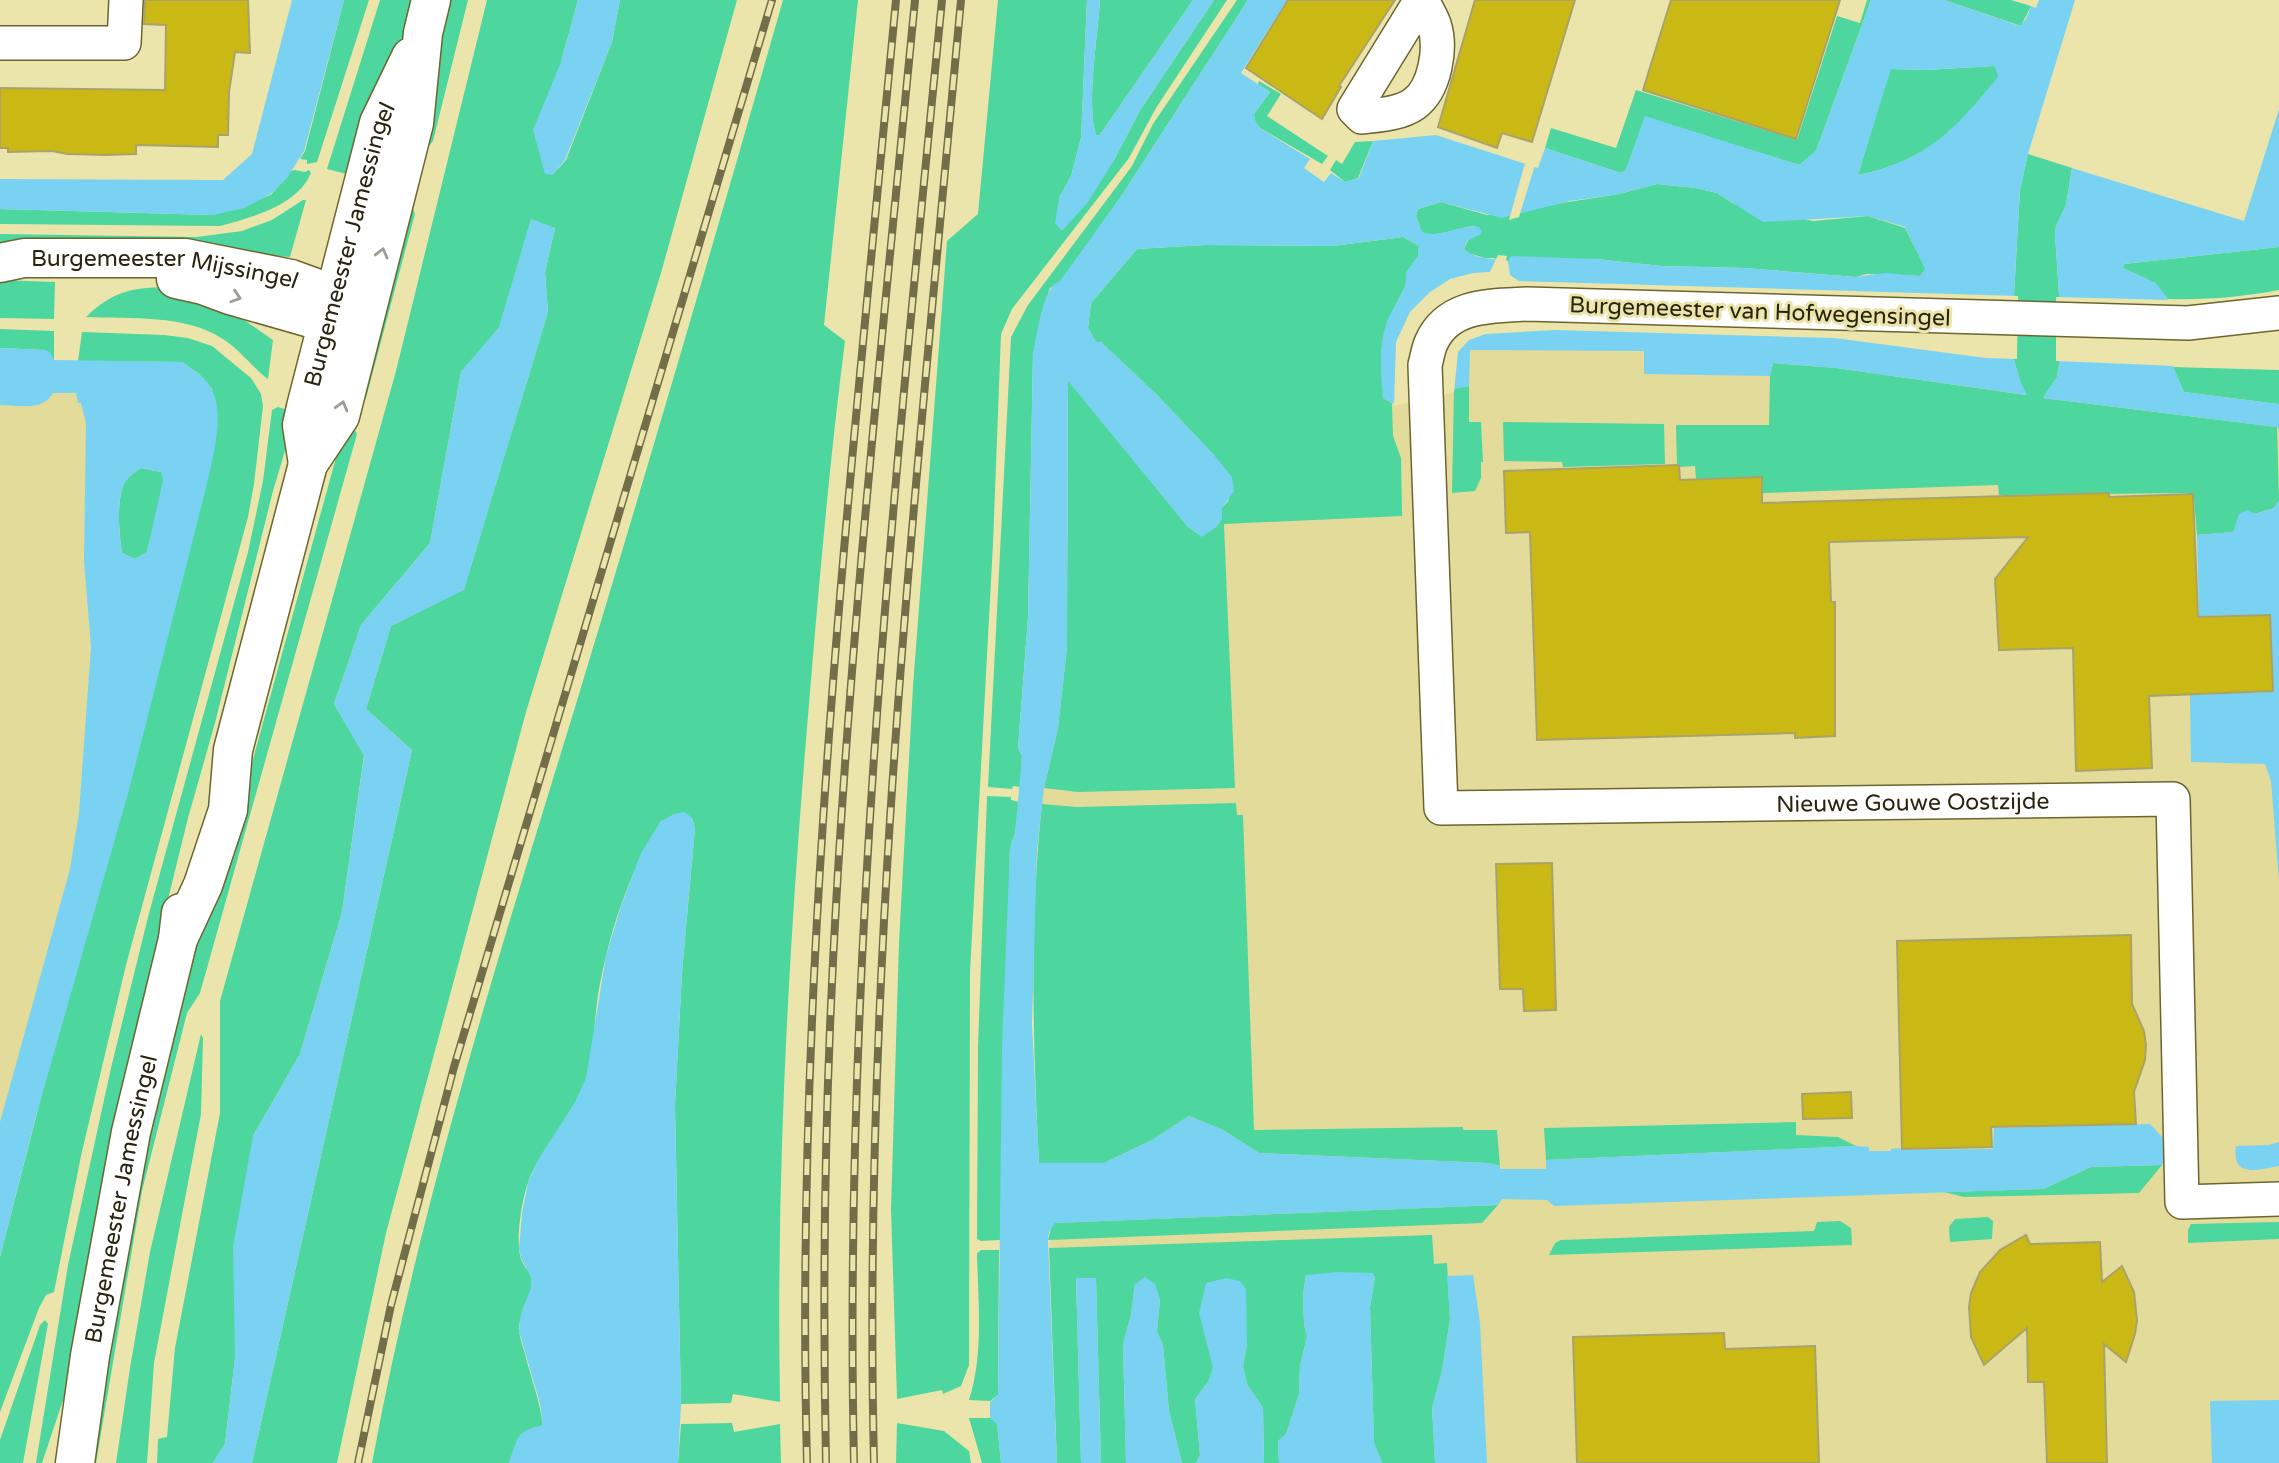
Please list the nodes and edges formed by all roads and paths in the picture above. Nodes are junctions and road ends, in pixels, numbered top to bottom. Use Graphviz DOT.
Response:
graph roads {
  1 [pos="126,0"];
  2 [pos="427,17"];
  3 [pos="0,43"];
  4 [pos="0,264"];
  5 [pos="331,309"];
  6 [pos="2279,313"];
  7 [pos="365,320"];
  8 [pos="308,464"];
  9 [pos="1431,517"];
  10 [pos="2279,1199"];
  11 [pos="75,1463"];
  1 -- 3 [label="street"];
  2 -- 5 [label="main road, Burgemeester Jamessingel"];
  7 -- 2 [label="main road, Burgemeester Jamessingel, one-way"];
  4 -- 5 [label="main road, Burgemeester Mijssingel"];
  5 -- 7 [label="main road, Burgemeester Mijssingel"];
  5 -- 8 [label="main road, Burgemeester Jamessingel"];
  6 -- 9 [label="street, Burgemeester van Hofwegensingel"];
  8 -- 7 [label="main road, Burgemeester Jamessingel, one-way"];
  8 -- 11 [label="main road, Burgemeester Jamessingel"];
  9 -- 10 [label="street, Nieuwe Gouwe Oostzijde"];
}
